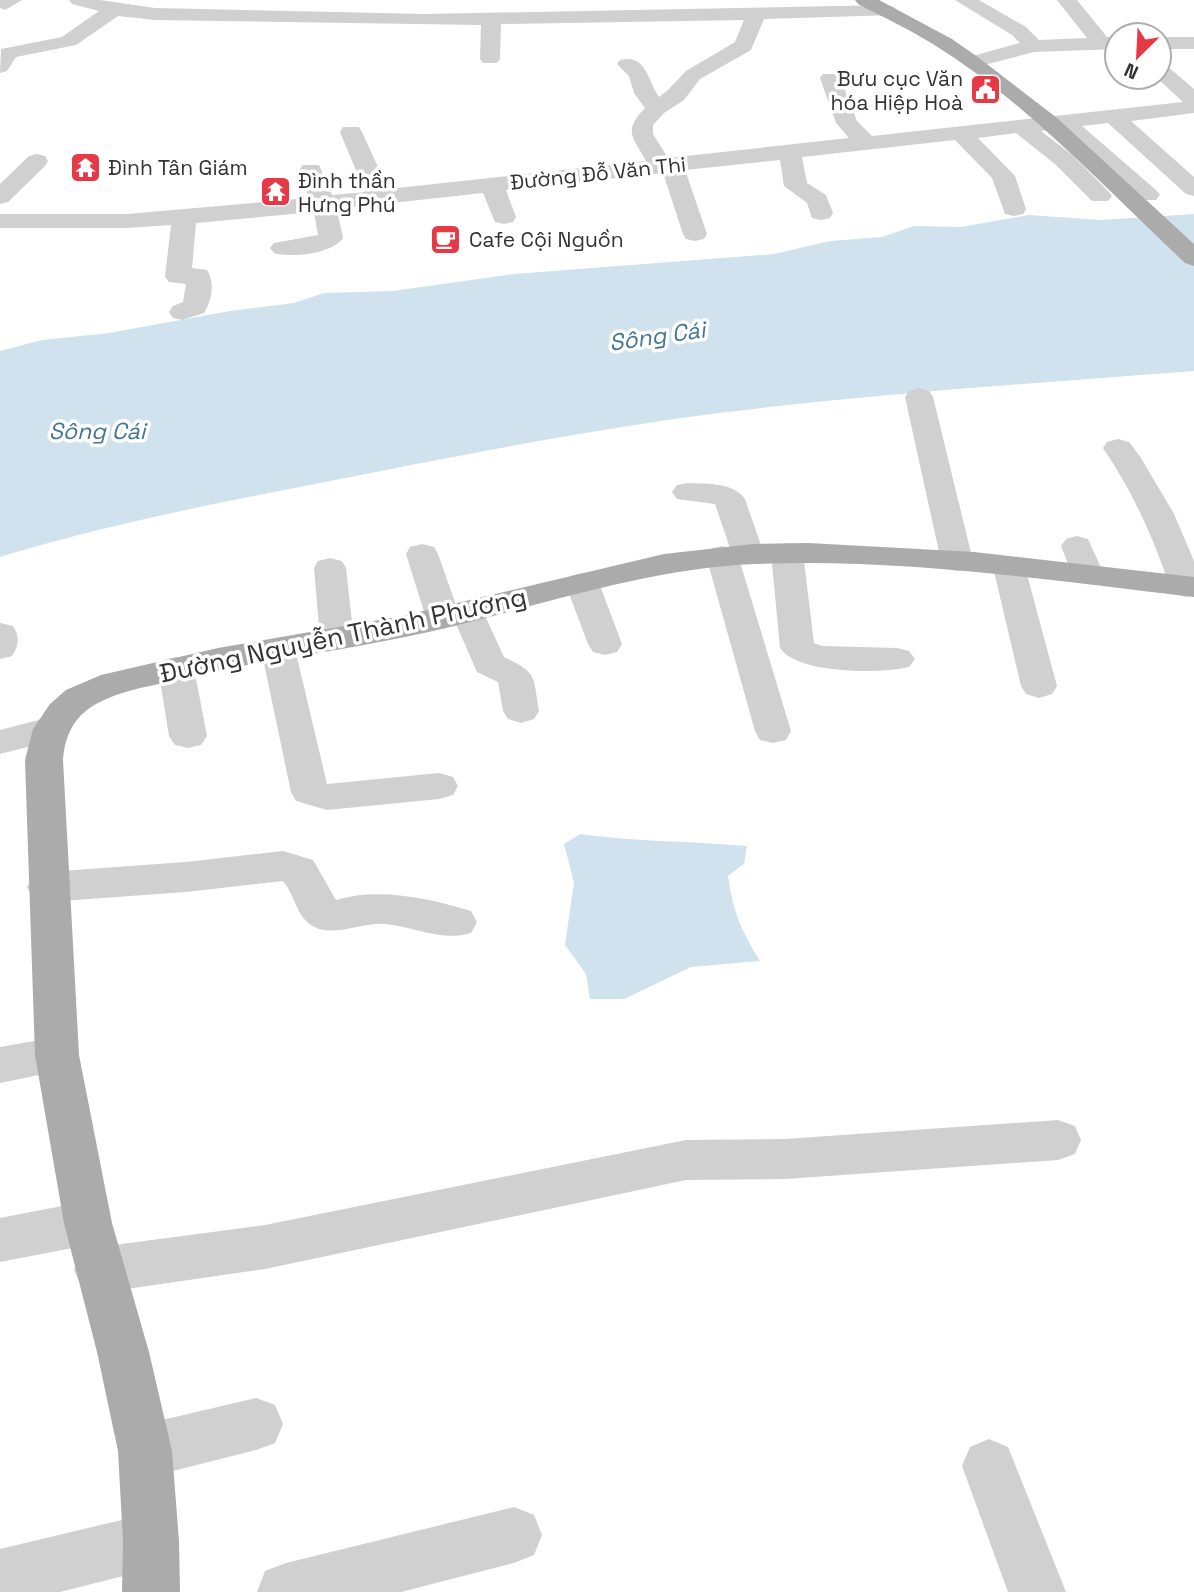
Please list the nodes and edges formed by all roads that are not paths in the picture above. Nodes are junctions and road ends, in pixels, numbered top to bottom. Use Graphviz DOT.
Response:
graph roads {
  1 [pos="79,0"];
  2 [pos="204,0"];
  3 [pos="965,0"];
  4 [pos="1067,0"];
  5 [pos="879,4"];
  6 [pos="644,8"];
  7 [pos="315,9"];
  8 [pos="115,10"];
  9 [pos="188,15"];
  10 [pos="756,15"];
  11 [pos="491,18"];
  12 [pos="426,20"];
  13 [pos="1103,37"];
  14 [pos="402,42"];
  15 [pos="1103,43"];
  16 [pos="1173,43"];
  17 [pos="1194,43"];
  18 [pos="1034,46"];
  19 [pos="490,59"];
  20 [pos="972,62"];
  21 [pos="627,64"];
  22 [pos="1,65"];
  23 [pos="830,78"];
  24 [pos="1173,84"];
  25 [pos="1193,106"];
  26 [pos="656,108"];
  27 [pos="1113,116"];
  28 [pos="1056,122"];
  29 [pos="1021,126"];
  30 [pos="351,132"];
  31 [pos="961,133"];
  32 [pos="866,143"];
  33 [pos="790,152"];
  34 [pos="37,161"];
  35 [pos="667,165"];
  36 [pos="311,170"];
  37 [pos="533,180"];
  38 [pos="492,185"];
  39 [pos="1194,189"];
  40 [pos="159,195"];
  41 [pos="1148,195"];
  42 [pos="1100,196"];
  43 [pos="0,197"];
  44 [pos="379,197"];
  45 [pos="322,204"];
  46 [pos="544,205"];
  47 [pos="1014,209"];
  48 [pos="821,213"];
  49 [pos="503,217"];
  50 [pos="184,218"];
  51 [pos="157,220"];
  52 [pos="0,221"];
  53 [pos="695,234"];
  54 [pos="283,248"];
  55 [pos="1194,258"];
  56 [pos="182,312"];
  57 [pos="919,397"];
  58 [pos="1118,448"];
  59 [pos="688,492"];
  60 [pos="787,553"];
  61 [pos="422,554"];
  62 [pos="735,555"];
  63 [pos="957,561"];
  64 [pos="1009,567"];
  65 [pos="330,568"];
  66 [pos="582,583"];
  67 [pos="1190,587"];
  68 [pos="456,615"];
  69 [pos="337,639"];
  70 [pos="606,644"];
  71 [pos="278,649"];
  72 [pos="897,659"];
  73 [pos="176,668"];
  74 [pos="1039,686"];
  75 [pos="521,711"];
  76 [pos="50,729"];
  77 [pos="773,730"];
  78 [pos="188,736"];
  79 [pos="0,742"];
  80 [pos="439,786"];
  81 [pos="47,887"];
  82 [pos="456,922"];
  83 [pos="57,1055"];
  84 [pos="0,1065"];
  85 [pos="1058,1140"];
  86 [pos="0,1240"];
  87 [pos="94,1247"];
  88 [pos="256,1424"];
  89 [pos="145,1451"];
  90 [pos="989,1466"];
  91 [pos="514,1535"];
  92 [pos="151,1567"];
  93 [pos="0,1578"];
  94 [pos="286,1592"];
  95 [pos="1037,1592"];
  1 -- 8 [label="street"];
  2 -- 9 [label="street"];
  3 -- 18 [label="street"];
  4 -- 13 [label="street"];
  5 -- 10 [label="street"];
  5 -- 20 [label="main road"];
  6 -- 10 [label="street"];
  6 -- 11 [label="street"];
  7 -- 9 [label="street"];
  7 -- 12 [label="street"];
  8 -- 9 [label="street"];
  8 -- 22 [label="street"];
  10 -- 26 [label="street"];
  11 -- 12 [label="street"];
  11 -- 19 [label="street"];
  12 -- 14 [label="street"];
  15 -- 18 [label="street"];
  16 -- 17 [label="street"];
  18 -- 20 [label="street"];
  20 -- 28 [label="main road"];
  21 -- 26 [label="street"];
  23 -- 32 [label="street"];
  24 -- 25 [label="street"];
  25 -- 27 [label="street, Đường Đỗ Văn Thi"];
  26 -- 35 [label="street"];
  27 -- 28 [label="street, Đường Đỗ Văn Thi"];
  27 -- 39 [label="street"];
  28 -- 29 [label="street, Đường Đỗ Văn Thi"];
  28 -- 41 [label="street"];
  28 -- 55 [label="main road"];
  29 -- 31 [label="street, Đường Đỗ Văn Thi"];
  29 -- 42 [label="street"];
  30 -- 44 [label="street"];
  31 -- 32 [label="street, Đường Đỗ Văn Thi"];
  31 -- 47 [label="street"];
  32 -- 33 [label="street, Đường Đỗ Văn Thi"];
  33 -- 35 [label="street, Đường Đỗ Văn Thi"];
  33 -- 48 [label="street"];
  34 -- 43 [label="street"];
  35 -- 37 [label="street, Đường Đỗ Văn Thi"];
  35 -- 53 [label="street"];
  36 -- 45 [label="street"];
  37 -- 38 [label="street, Đường Đỗ Văn Thi"];
  37 -- 46 [label="street"];
  38 -- 44 [label="street, Đường Đỗ Văn Thi"];
  38 -- 49 [label="street"];
  40 -- 51 [label="street"];
  44 -- 45 [label="street, Đường Đỗ Văn Thi"];
  45 -- 50 [label="street, Đường Đỗ Văn Thi"];
  45 -- 54 [label="street"];
  50 -- 51 [label="street, Đường Đỗ Văn Thi"];
  50 -- 56 [label="street"];
  51 -- 52 [label="street, Đường Đỗ Văn Thi"];
  57 -- 63 [label="street"];
  58 -- 67 [label="street"];
  59 -- 62 [label="street"];
  60 -- 62 [label="main road, Đường Nguyễn Thành Phương"];
  60 -- 63 [label="main road, Đường Nguyễn Thành Phương"];
  60 -- 72 [label="street"];
  61 -- 68 [label="street"];
  62 -- 66 [label="main road, Đường Nguyễn Thành Phương"];
  62 -- 77 [label="street"];
  63 -- 64 [label="main road, Đường Nguyễn Thành Phương"];
  64 -- 67 [label="main road, Đường Nguyễn Thành Phương"];
  64 -- 74 [label="street"];
  65 -- 69 [label="street"];
  66 -- 68 [label="main road, Đường Nguyễn Thành Phương"];
  66 -- 70 [label="street"];
  68 -- 69 [label="main road, Đường Nguyễn Thành Phương"];
  68 -- 75 [label="street"];
  69 -- 71 [label="main road, Đường Nguyễn Thành Phương"];
  71 -- 73 [label="main road, Đường Nguyễn Thành Phương"];
  71 -- 80 [label="street"];
  73 -- 76 [label="main road, Đường Nguyễn Thành Phương"];
  73 -- 78 [label="street"];
  76 -- 79 [label="street"];
  76 -- 81 [label="main road"];
  81 -- 82 [label="street"];
  81 -- 83 [label="main road"];
  83 -- 84 [label="street"];
  83 -- 87 [label="main road"];
  85 -- 87 [label="street"];
  86 -- 87 [label="street"];
  87 -- 89 [label="main road"];
  88 -- 89 [label="street"];
  89 -- 92 [label="main road"];
  90 -- 95 [label="street"];
  91 -- 94 [label="street"];
  92 -- 93 [label="street"];
}
